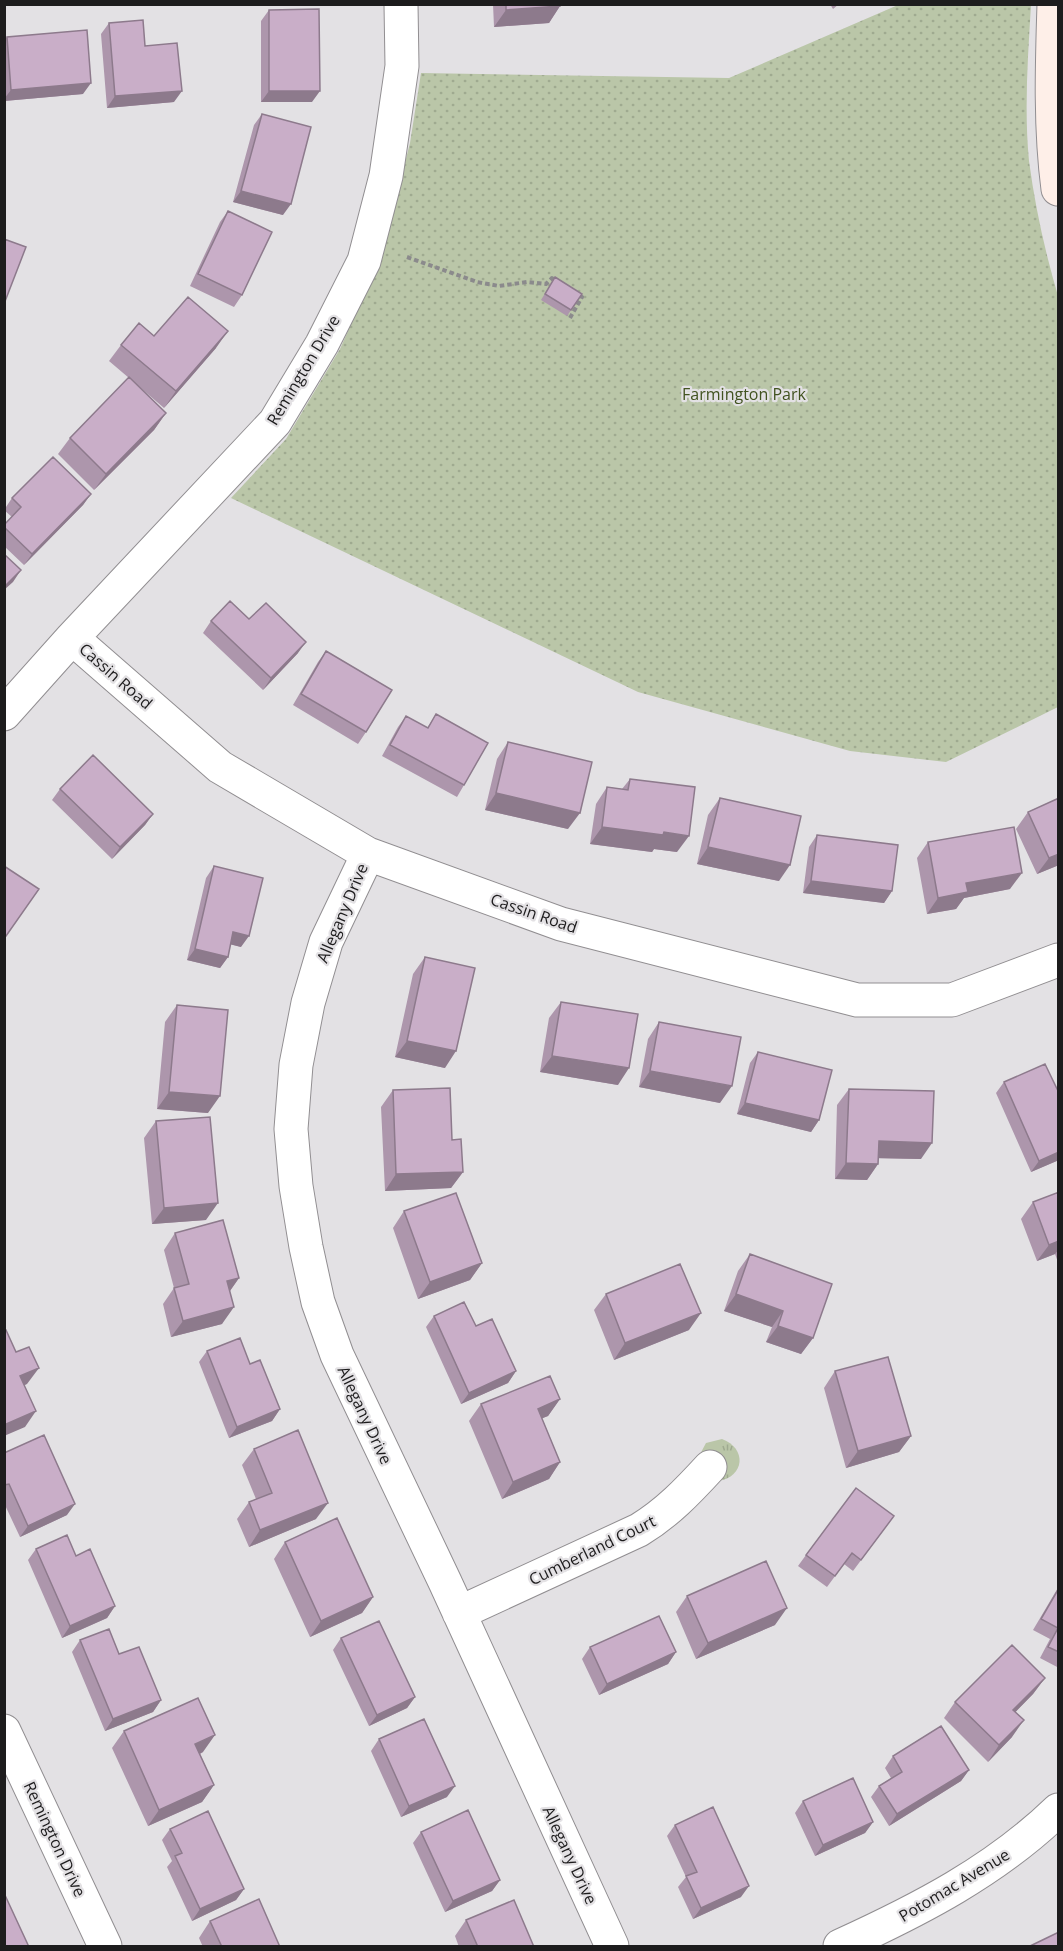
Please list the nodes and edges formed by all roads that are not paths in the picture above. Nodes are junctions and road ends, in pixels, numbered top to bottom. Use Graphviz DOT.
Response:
graph roads {
  1 [pos="401,4"];
  2 [pos="1054,4"];
  3 [pos="1059,189"];
  4 [pos="72,638"];
  5 [pos="4,714"];
  6 [pos="368,854"];
  7 [pos="1059,960"];
  8 [pos="710,1467"];
  9 [pos="459,1613"];
  10 [pos="4,1731"];
  11 [pos="1059,1810"];
  12 [pos="105,1947"];
  13 [pos="612,1947"];
  14 [pos="840,1947"];
  1 -- 4 [label="street, Remington Drive"];
  2 -- 3 [label="main road"];
  4 -- 5 [label="street, Remington Drive"];
  4 -- 6 [label="street, Cassin Road"];
  6 -- 7 [label="street, Cassin Road"];
  6 -- 9 [label="street, Allegany Drive"];
  8 -- 9 [label="street, Cumberland Court"];
  9 -- 13 [label="street, Allegany Drive"];
  10 -- 12 [label="street, Remington Drive"];
  11 -- 14 [label="street, Potomac Avenue"];
}
